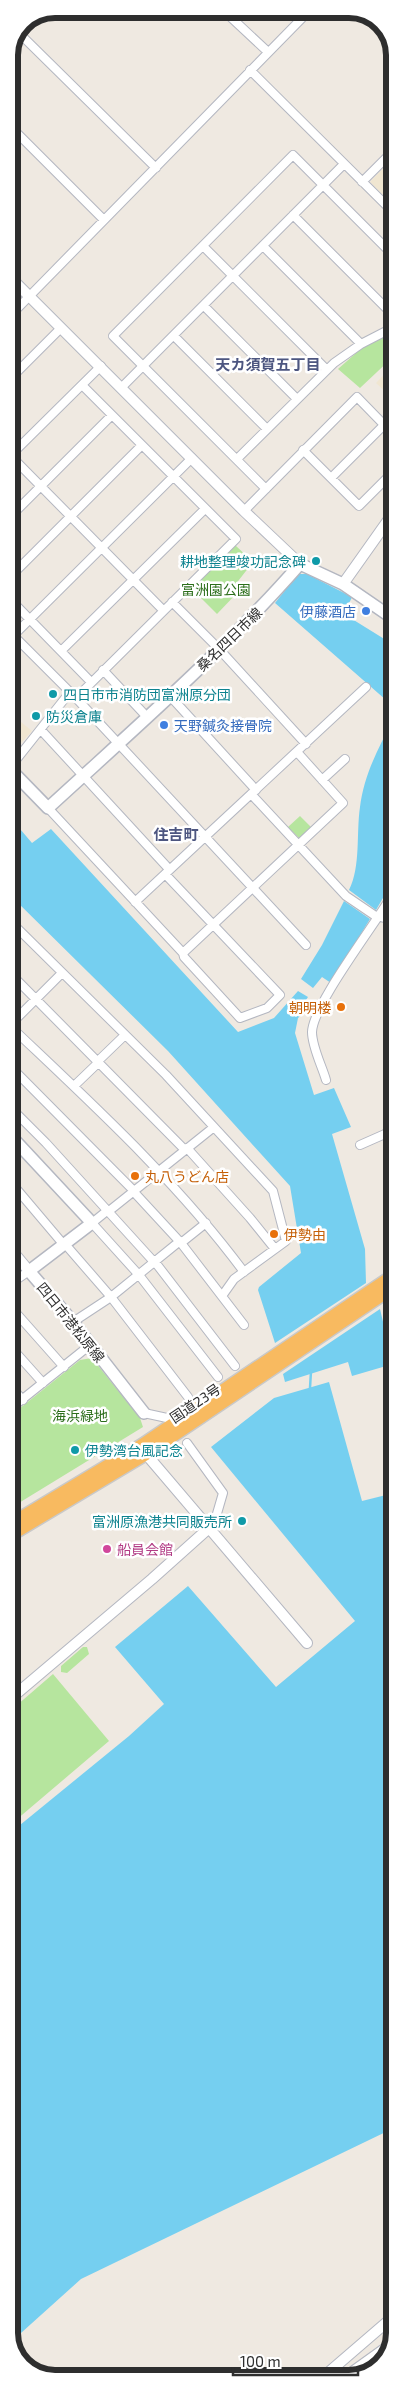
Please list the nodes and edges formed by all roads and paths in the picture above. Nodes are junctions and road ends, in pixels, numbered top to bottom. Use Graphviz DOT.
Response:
graph roads {
  1 [pos="232,18"];
  2 [pos="302,18"];
  3 [pos="22,36"];
  4 [pos="268,52"];
  5 [pos="250,70"];
  6 [pos="18,134"];
  7 [pos="385,159"];
  8 [pos="344,164"];
  9 [pos="156,168"];
  10 [pos="362,182"];
  11 [pos="324,185"];
  12 [pos="385,204"];
  13 [pos="294,215"];
  14 [pos="104,220"];
  15 [pos="203,246"];
  16 [pos="263,246"];
  17 [pos="385,247"];
  18 [pos="233,276"];
  19 [pos="18,285"];
  20 [pos="29,296"];
  21 [pos="204,306"];
  22 [pos="385,307"];
  23 [pos="18,308"];
  24 [pos="61,328"];
  25 [pos="385,332"];
  26 [pos="174,336"];
  27 [pos="361,344"];
  28 [pos="100,366"];
  29 [pos="143,366"];
  30 [pos="327,370"];
  31 [pos="18,371"];
  32 [pos="82,385"];
  33 [pos="122,387"];
  34 [pos="297,399"];
  35 [pos="112,415"];
  36 [pos="384,425"];
  37 [pos="267,429"];
  38 [pos="142,445"];
  39 [pos="18,447"];
  40 [pos="303,450"];
  41 [pos="192,458"];
  42 [pos="237,459"];
  43 [pos="18,465"];
  44 [pos="173,476"];
  45 [pos="331,478"];
  46 [pos="385,480"];
  47 [pos="40,486"];
  48 [pos="266,489"];
  49 [pos="18,509"];
  50 [pos="205,509"];
  51 [pos="244,511"];
  52 [pos="70,516"];
  53 [pos="385,525"];
  54 [pos="102,548"];
  55 [pos="300,564"];
  56 [pos="18,569"];
  57 [pos="133,580"];
  58 [pos="344,584"];
  59 [pos="172,602"];
  60 [pos="18,607"];
  61 [pos="164,610"];
  62 [pos="385,613"];
  63 [pos="30,620"];
  64 [pos="18,628"];
  65 [pos="18,640"];
  66 [pos="219,649"];
  67 [pos="61,651"];
  68 [pos="103,670"];
  69 [pos="91,682"];
  70 [pos="366,687"];
  71 [pos="73,695"];
  72 [pos="170,696"];
  73 [pos="147,718"];
  74 [pos="41,730"];
  75 [pos="119,743"];
  76 [pos="306,744"];
  77 [pos="297,752"];
  78 [pos="18,758"];
  79 [pos="345,759"];
  80 [pos="83,776"];
  81 [pos="18,779"];
  82 [pos="322,780"];
  83 [pos="254,792"];
  84 [pos="48,808"];
  85 [pos="205,837"];
  86 [pos="299,845"];
  87 [pos="167,871"];
  88 [pos="253,888"];
  89 [pos="135,902"];
  90 [pos="385,904"];
  91 [pos="378,915"];
  92 [pos="385,918"];
  93 [pos="213,924"];
  94 [pos="18,929"];
  95 [pos="306,944"];
  96 [pos="183,953"];
  97 [pos="62,973"];
  98 [pos="18,981"];
  99 [pos="36,999"];
  100 [pos="18,1016"];
  101 [pos="18,1033"];
  102 [pos="125,1036"];
  103 [pos="99,1062"];
  104 [pos="18,1074"];
  105 [pos="326,1080"];
  106 [pos="74,1086"];
  107 [pos="18,1115"];
  108 [pos="214,1127"];
  109 [pos="386,1133"];
  110 [pos="18,1144"];
  111 [pos="360,1145"];
  112 [pos="186,1149"];
  113 [pos="158,1172"];
  114 [pos="18,1190"];
  115 [pos="133,1191"];
  116 [pos="108,1210"];
  117 [pos="92,1222"];
  118 [pos="206,1223"];
  119 [pos="181,1242"];
  120 [pos="64,1244"];
  121 [pos="275,1250"];
  122 [pos="18,1258"];
  123 [pos="155,1262"];
  124 [pos="29,1271"];
  125 [pos="244,1272"];
  126 [pos="139,1275"];
  127 [pos="18,1279"];
  128 [pos="386,1287"];
  129 [pos="222,1296"];
  130 [pos="111,1297"];
  131 [pos="18,1316"];
  132 [pos="73,1322"];
  133 [pos="244,1325"];
  134 [pos="90,1344"];
  135 [pos="18,1355"];
  136 [pos="64,1366"];
  137 [pos="235,1366"];
  138 [pos="259,1372"];
  139 [pos="218,1376"];
  140 [pos="43,1383"];
  141 [pos="18,1394"];
  142 [pos="188,1396"];
  143 [pos="23,1400"];
  144 [pos="18,1404"];
  145 [pos="144,1413"];
  146 [pos="167,1418"];
  147 [pos="187,1443"];
  148 [pos="146,1454"];
  149 [pos="18,1520"];
  150 [pos="209,1528"];
  151 [pos="18,1531"];
  152 [pos="307,1642"];
  153 [pos="18,1692"];
  154 [pos="386,2323"];
  155 [pos="380,2352"];
  156 [pos="332,2369"];
  157 [pos="357,2369"];
  1 -- 4 [label="street"];
  2 -- 4 [label="street"];
  3 -- 9 [label="street"];
  4 -- 5 [label="street"];
  5 -- 8 [label="street"];
  5 -- 9 [label="street"];
  6 -- 14 [label="street"];
  7 -- 10 [label="street"];
  8 -- 10 [label="street"];
  8 -- 11 [label="street"];
  9 -- 14 [label="street"];
  10 -- 12 [label="street"];
  11 -- 13 [label="street"];
  11 -- 15 [label="street"];
  11 -- 17 [label="street"];
  13 -- 16 [label="street"];
  13 -- 22 [label="street"];
  14 -- 20 [label="street"];
  15 -- 18 [label="street"];
  15 -- 29 [label="street"];
  16 -- 18 [label="street"];
  16 -- 27 [label="street"];
  18 -- 21 [label="street"];
  18 -- 30 [label="street"];
  19 -- 20 [label="street"];
  20 -- 23 [label="street"];
  20 -- 24 [label="street"];
  21 -- 26 [label="street"];
  21 -- 34 [label="street"];
  24 -- 28 [label="street"];
  24 -- 31 [label="street"];
  25 -- 27 [label="street"];
  26 -- 29 [label="street"];
  26 -- 37 [label="street"];
  27 -- 30 [label="street"];
  28 -- 32 [label="street"];
  28 -- 33 [label="street"];
  29 -- 33 [label="street"];
  29 -- 42 [label="street"];
  30 -- 34 [label="street"];
  32 -- 35 [label="street"];
  32 -- 39 [label="street"];
  33 -- 41 [label="street"];
  34 -- 37 [label="street"];
  35 -- 38 [label="street"];
  35 -- 47 [label="street"];
  36 -- 40 [label="street"];
  36 -- 45 [label="street"];
  37 -- 42 [label="street"];
  38 -- 44 [label="street"];
  38 -- 52 [label="street"];
  40 -- 45 [label="street"];
  40 -- 48 [label="street"];
  41 -- 44 [label="street"];
  41 -- 51 [label="street"];
  42 -- 48 [label="street"];
  43 -- 47 [label="street"];
  44 -- 50 [label="street"];
  44 -- 54 [label="street"];
  45 -- 46 [label="street"];
  47 -- 49 [label="street"];
  47 -- 52 [label="street"];
  48 -- 51 [label="street"];
  50 -- 57 [label="street"];
  50 -- 59 [label="street"];
  51 -- 55 [label="street"];
  52 -- 54 [label="street"];
  52 -- 56 [label="street"];
  53 -- 58 [label="street"];
  54 -- 57 [label="street"];
  54 -- 63 [label="street"];
  55 -- 58 [label="main road"];
  55 -- 66 [label="main road, 桑名四日市線"];
  57 -- 61 [label="street"];
  57 -- 67 [label="street"];
  58 -- 62 [label="main road"];
  59 -- 61 [label="street"];
  59 -- 66 [label="street"];
  60 -- 63 [label="street"];
  61 -- 68 [label="street"];
  63 -- 64 [label="street"];
  63 -- 67 [label="street"];
  65 -- 71 [label="street"];
  66 -- 72 [label="main road, 桑名四日市線"];
  66 -- 76 [label="street"];
  67 -- 69 [label="street"];
  68 -- 69 [label="street"];
  68 -- 73 [label="street"];
  69 -- 71 [label="street"];
  70 -- 76 [label="street"];
  71 -- 74 [label="street"];
  71 -- 75 [label="street"];
  72 -- 73 [label="main road, 桑名四日市線"];
  72 -- 83 [label="street"];
  73 -- 75 [label="main road, 桑名四日市線"];
  74 -- 78 [label="street"];
  74 -- 80 [label="street"];
  75 -- 80 [label="main road, 桑名四日市線"];
  75 -- 85 [label="street"];
  76 -- 77 [label="street"];
  77 -- 82 [label="street"];
  77 -- 83 [label="street"];
  79 -- 82 [label="street"];
  80 -- 84 [label="main road, 桑名四日市線"];
  80 -- 87 [label="street"];
  81 -- 84 [label="main road"];
  82 -- 86 [label="street"];
  83 -- 85 [label="street"];
  83 -- 86 [label="street"];
  84 -- 89 [label="street"];
  85 -- 87 [label="street"];
  85 -- 88 [label="street"];
  86 -- 88 [label="street"];
  86 -- 91 [label="street"];
  87 -- 89 [label="street"];
  87 -- 93 [label="street"];
  88 -- 93 [label="street"];
  88 -- 95 [label="street"];
  89 -- 96 [label="street"];
  90 -- 91 [label="street"];
  91 -- 92 [label="street"];
  91 -- 105 [label="street"];
  93 -- 96 [label="street"];
  93 -- 96 [label="street"];
  94 -- 97 [label="street"];
  97 -- 99 [label="street"];
  97 -- 102 [label="street"];
  98 -- 99 [label="street"];
  99 -- 100 [label="street"];
  99 -- 103 [label="street"];
  101 -- 106 [label="street"];
  102 -- 103 [label="street"];
  102 -- 108 [label="street"];
  103 -- 106 [label="street"];
  103 -- 112 [label="street"];
  104 -- 115 [label="street"];
  106 -- 113 [label="street"];
  107 -- 116 [label="street"];
  108 -- 112 [label="street"];
  108 -- 121 [label="street"];
  109 -- 111 [label="street"];
  110 -- 117 [label="main road"];
  112 -- 113 [label="street"];
  112 -- 121 [label="street"];
  113 -- 115 [label="street"];
  113 -- 118 [label="street"];
  114 -- 120 [label="street"];
  115 -- 116 [label="street"];
  115 -- 119 [label="street"];
  116 -- 117 [label="street"];
  116 -- 123 [label="street"];
  117 -- 120 [label="main road, 四日市港松原線"];
  117 -- 126 [label="street"];
  118 -- 119 [label="street"];
  118 -- 125 [label="street"];
  119 -- 123 [label="street"];
  119 -- 129 [label="street"];
  120 -- 124 [label="main road, 四日市港松原線"];
  120 -- 130 [label="street"];
  121 -- 125 [label="street"];
  122 -- 124 [label="street"];
  123 -- 126 [label="street"];
  123 -- 137 [label="street"];
  124 -- 127 [label="street"];
  124 -- 132 [label="main road, 四日市港松原線"];
  125 -- 129 [label="street"];
  126 -- 130 [label="street"];
  126 -- 139 [label="street"];
  128 -- 138 [label="highway, 国道23号"];
  129 -- 133 [label="street"];
  130 -- 132 [label="street"];
  130 -- 142 [label="street"];
  131 -- 136 [label="street"];
  132 -- 134 [label="main road, 四日市港松原線"];
  134 -- 136 [label="street"];
  134 -- 145 [label="main road, 四日市港松原線"];
  135 -- 140 [label="street"];
  136 -- 140 [label="street"];
  138 -- 148 [label="highway, 国道23号"];
  138 -- 149 [label="highway, 国道23号"];
  140 -- 143 [label="street"];
  141 -- 143 [label="street"];
  143 -- 144 [label="street"];
  145 -- 146 [label="street"];
  147 -- 150 [label="street"];
  148 -- 150 [label="street"];
  148 -- 151 [label="highway, 国道23号"];
  150 -- 152 [label="street"];
  150 -- 153 [label="street"];
  154 -- 156 [label="street"];
  155 -- 157 [label="street"];
}
